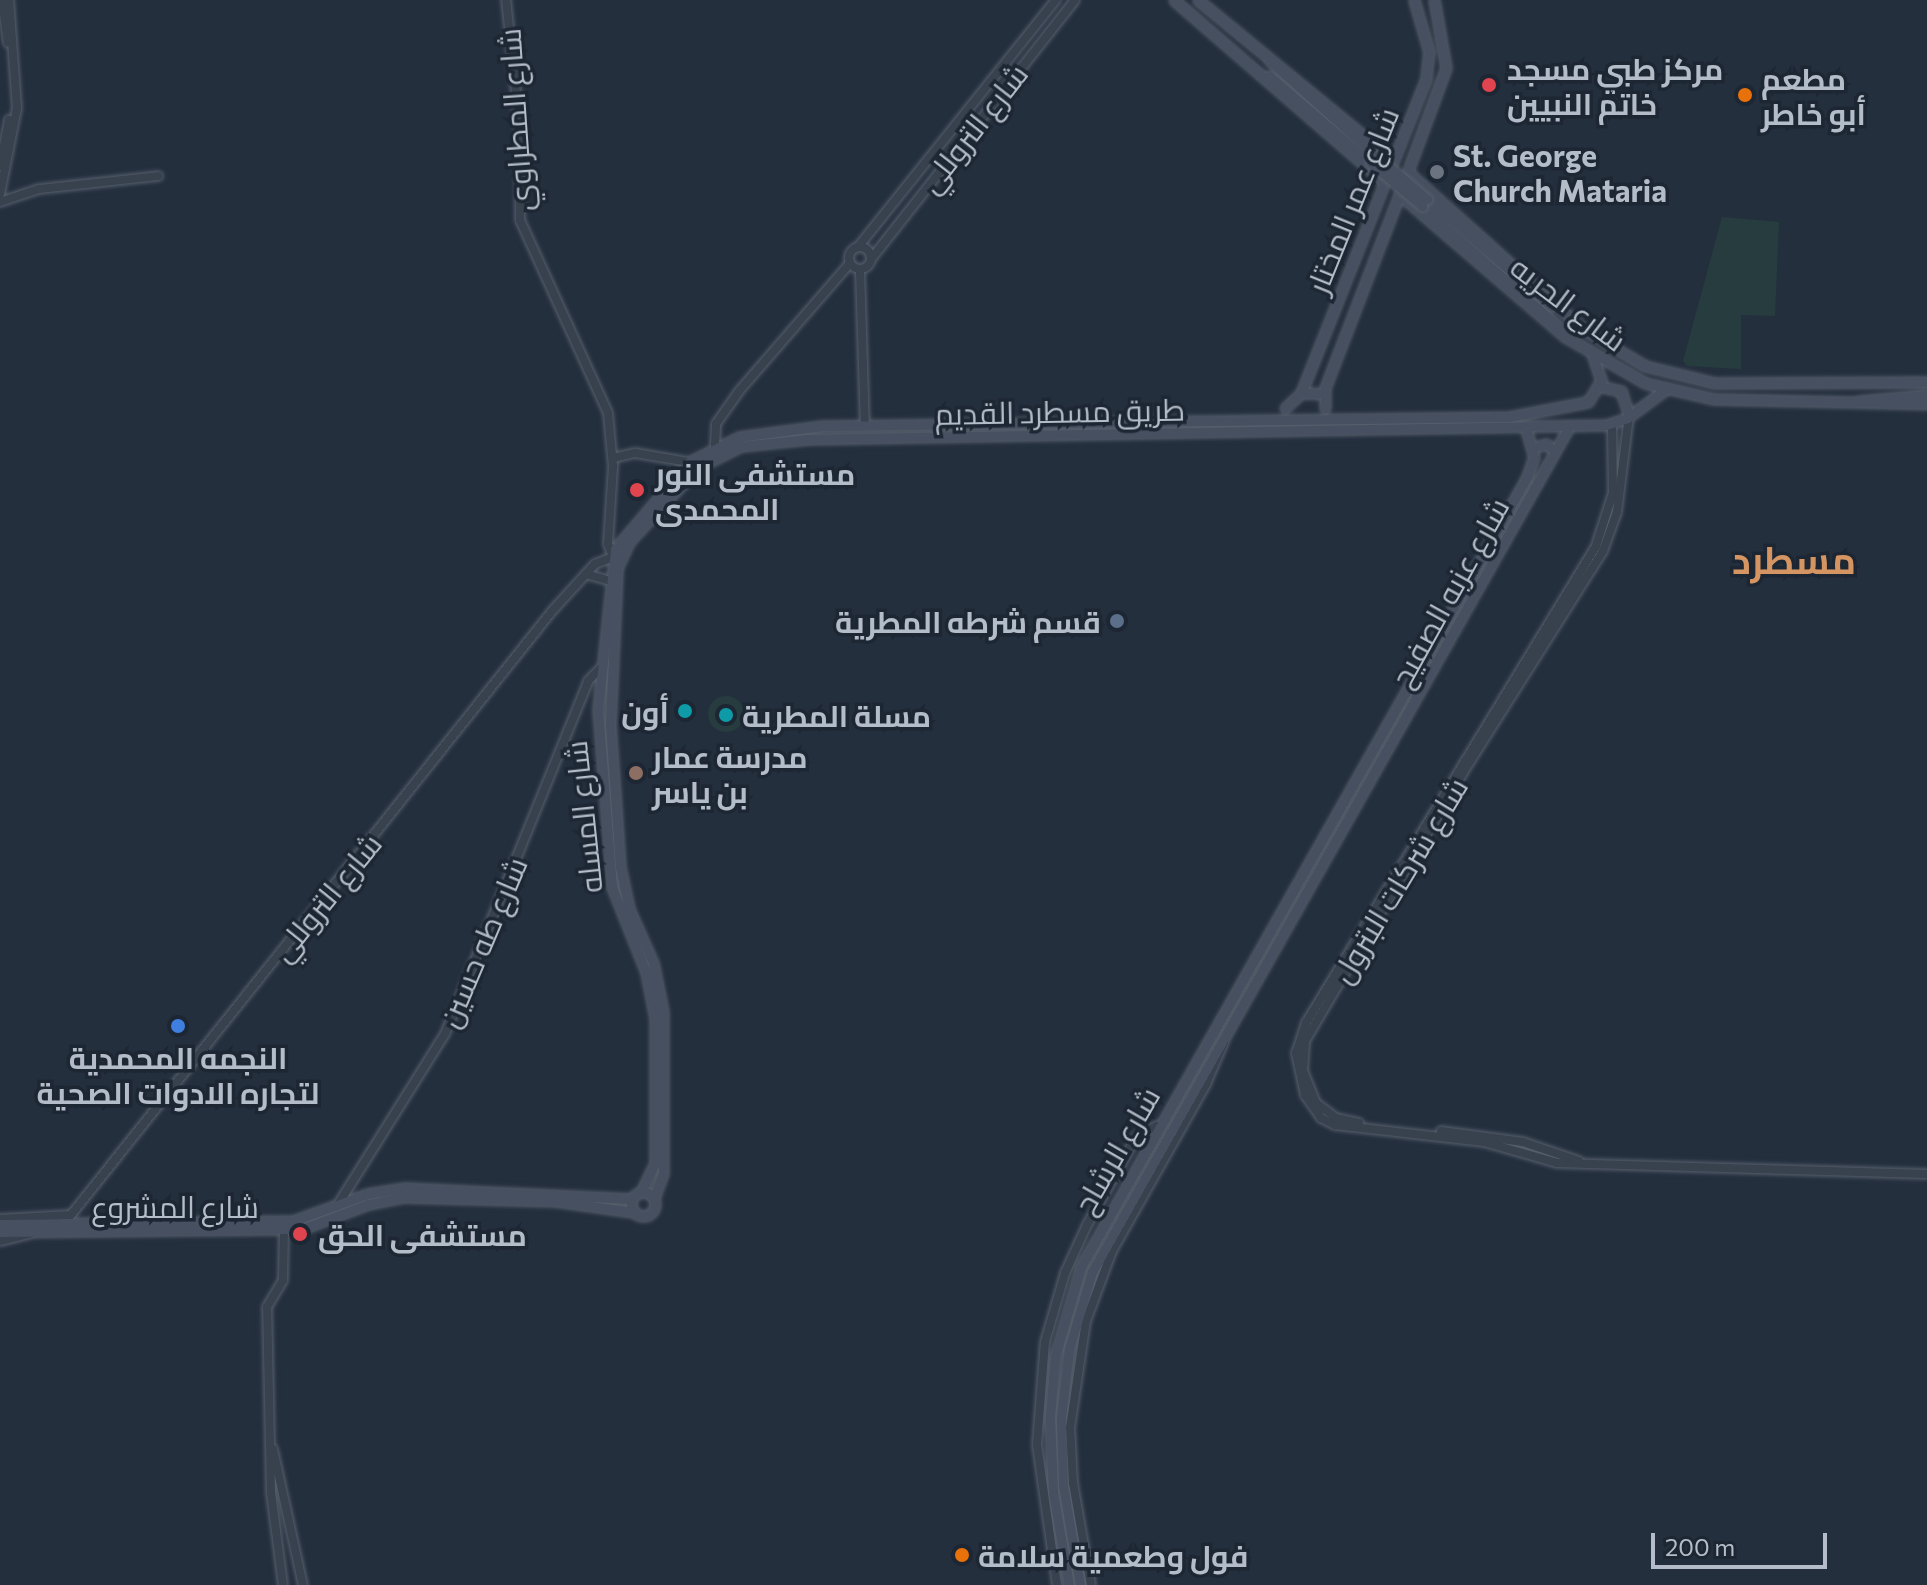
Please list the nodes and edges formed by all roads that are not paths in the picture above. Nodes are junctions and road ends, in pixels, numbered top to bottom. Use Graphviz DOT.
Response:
graph roads {
  1 [pos="2,0"];
  2 [pos="9,0"];
  3 [pos="506,0"];
  4 [pos="1056,0"];
  5 [pos="1075,0"];
  6 [pos="1174,0"];
  7 [pos="1198,0"];
  8 [pos="1414,0"];
  9 [pos="1434,0"];
  10 [pos="1393,160"];
  11 [pos="1376,161"];
  12 [pos="0,166"];
  13 [pos="1408,172"];
  14 [pos="158,176"];
  15 [pos="1384,182"];
  16 [pos="0,194"];
  17 [pos="1399,194"];
  18 [pos="1423,201"];
  19 [pos="0,202"];
  20 [pos="858,247"];
  21 [pos="872,258"];
  22 [pos="850,263"];
  23 [pos="860,270"];
  24 [pos="1593,357"];
  25 [pos="1882,383"];
  26 [pos="1927,384"];
  27 [pos="1599,386"];
  28 [pos="1666,389"];
  29 [pos="1909,391"];
  30 [pos="1301,393"];
  31 [pos="1324,394"];
  32 [pos="1927,395"];
  33 [pos="1855,404"];
  34 [pos="1927,404"];
  35 [pos="1285,408"];
  36 [pos="1325,408"];
  37 [pos="1629,416"];
  38 [pos="1612,424"];
  39 [pos="865,425"];
  40 [pos="1569,427"];
  41 [pos="1526,429"];
  42 [pos="1618,441"];
  43 [pos="715,445"];
  44 [pos="1532,448"];
  45 [pos="1554,450"];
  46 [pos="613,458"];
  47 [pos="689,462"];
  48 [pos="613,557"];
  49 [pos="586,574"];
  50 [pos="610,581"];
  51 [pos="603,666"];
  52 [pos="611,687"];
  53 [pos="1358,779"];
  54 [pos="1372,781"];
  55 [pos="636,926"];
  56 [pos="626,931"];
  57 [pos="643,938"];
  58 [pos="633,944"];
  59 [pos="1225,1033"];
  60 [pos="1157,1126"];
  61 [pos="1927,1174"];
  62 [pos="641,1192"];
  63 [pos="654,1198"];
  64 [pos="632,1199"];
  65 [pos="337,1206"];
  66 [pos="633,1212"];
  67 [pos="64,1220"];
  68 [pos="0,1221"];
  69 [pos="284,1230"];
  70 [pos="4,1232"];
  71 [pos="31,1233"];
  72 [pos="0,1241"];
  73 [pos="271,1445"];
  74 [pos="283,1585"];
  75 [pos="303,1585"];
  76 [pos="1057,1585"];
  77 [pos="1069,1585"];
  78 [pos="1080,1585"];
  79 [pos="1091,1585"];
  1 -- 12 [label="street"];
  2 -- 16 [label="street"];
  3 -- 46 [label="street, شارع المطراوي"];
  4 -- 20 [label="street, شارع التروللي"];
  5 -- 21 [label="street, شارع التروللي"];
  6 -- 11 [label="main road"];
  7 -- 11 [label="main road"];
  8 -- 10 [label="main road, شارع عمر المختار"];
  9 -- 13 [label="main road, شارع عمر المختار"];
  10 -- 11 [label="main road"];
  10 -- 15 [label="main road, شارع عمر المختار"];
  11 -- 15 [label="main road"];
  11 -- 18 [label="main road, bridge"];
  13 -- 17 [label="main road, شارع عمر المختار"];
  13 -- 18 [label="main road"];
  14 -- 19 [label="street"];
  15 -- 30 [label="main road, شارع عمر المختار"];
  17 -- 18 [label="main road"];
  17 -- 31 [label="main road, شارع عمر المختار"];
  18 -- 24 [label="main road, شارع الحريه"];
  18 -- 25 [label="main road, شارع الحريه"];
  20 -- 21 [label="street"];
  20 -- 22 [label="street, شارع التروللي"];
  21 -- 23 [label="street, شارع التروللي"];
  22 -- 23 [label="street"];
  22 -- 43 [label="street"];
  23 -- 39 [label="street"];
  24 -- 27 [label="main road"];
  24 -- 28 [label="main road, شارع الحريه"];
  25 -- 26 [label="main road, شارع الحريه"];
  25 -- 29 [label="main road"];
  26 -- 29 [label="main road"];
  27 -- 37 [label="main road"];
  27 -- 39 [label="main road, طريق مسطرد القديم"];
  28 -- 33 [label="main road, شارع الحريه"];
  28 -- 37 [label="main road, طريق مسطرد القديم"];
  29 -- 32 [label="main road"];
  29 -- 33 [label="main road"];
  30 -- 31 [label="main road"];
  30 -- 35 [label="main road, شارع عمر المختار"];
  31 -- 36 [label="main road, شارع عمر المختار"];
  33 -- 34 [label="main road, شارع الحريه"];
  37 -- 38 [label="main road, طريق مسطرد القديم"];
  37 -- 42 [label="street, شارع شركات البترول"];
  38 -- 40 [label="main road, طريق مسطرد القديم"];
  38 -- 42 [label="street, شارع شركات البترول"];
  39 -- 43 [label="main road, طريق مسطرد القديم"];
  40 -- 41 [label="main road, طريق مسطرد القديم"];
  40 -- 45 [label="main road, شارع عزبه الصفيح"];
  41 -- 44 [label="main road"];
  41 -- 52 [label="main road, طريق مسطرد القديم"];
  42 -- 61 [label="street, شارع شركات البترول"];
  43 -- 47 [label="main road, طريق مسطرد القديم"];
  44 -- 45 [label="main road"];
  44 -- 53 [label="main road, شارع عزبه الصفيح"];
  45 -- 54 [label="main road, شارع عزبه الصفيح"];
  46 -- 47 [label="street"];
  46 -- 48 [label="street"];
  47 -- 48 [label="main road, طريق مسطرد القديم"];
  48 -- 49 [label="street, شارع التروللي"];
  48 -- 50 [label="main road, طريق مسطرد القديم"];
  49 -- 50 [label="street"];
  49 -- 67 [label="street, شارع التروللي"];
  50 -- 51 [label="main road, طريق مسطرد القديم"];
  51 -- 56 [label="main road, شارع المسله"];
  51 -- 65 [label="street, شارع طه حسين"];
  52 -- 55 [label="main road, شارع المسله"];
  53 -- 60 [label="main road, شارع الرشاح"];
  54 -- 59 [label="main road, شارع الرشاح"];
  55 -- 56 [label="main road"];
  55 -- 57 [label="main road, شارع المسله"];
  56 -- 58 [label="main road, شارع المسله"];
  57 -- 58 [label="main road"];
  57 -- 63 [label="main road, شارع المسله"];
  58 -- 62 [label="main road, شارع المسله"];
  59 -- 78 [label="main road, شارع الرشاح"];
  59 -- 79 [label="street"];
  60 -- 76 [label="street"];
  60 -- 77 [label="main road, شارع الرشاح"];
  62 -- 63 [label="main road"];
  62 -- 64 [label="main road"];
  63 -- 66 [label="main road"];
  64 -- 65 [label="main road, شارع المشروع"];
  64 -- 66 [label="main road"];
  65 -- 67 [label="main road, شارع المشروع"];
  66 -- 69 [label="main road, شارع المشروع"];
  67 -- 68 [label="street, شارع المشروع"];
  67 -- 68 [label="main road"];
  69 -- 71 [label="main road, شارع المشروع"];
  69 -- 73 [label="street"];
  70 -- 71 [label="main road"];
  71 -- 72 [label="street, شارع المشروع"];
  73 -- 74 [label="street"];
  73 -- 75 [label="street"];
}
